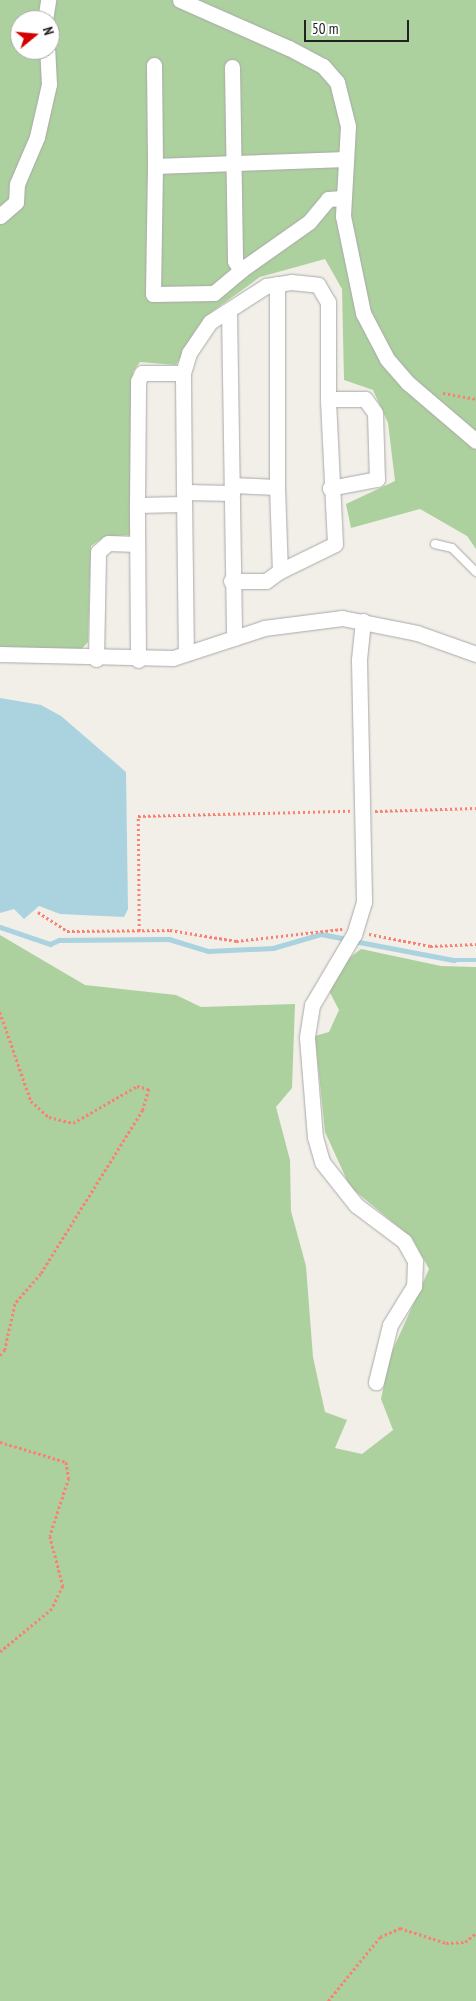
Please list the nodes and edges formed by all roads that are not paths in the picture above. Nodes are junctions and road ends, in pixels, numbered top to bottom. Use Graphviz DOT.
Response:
graph roads {
  1 [pos="180,0"];
  2 [pos="48,60"];
  3 [pos="154,65"];
  4 [pos="232,67"];
  5 [pos="345,159"];
  6 [pos="232,163"];
  7 [pos="155,166"];
  8 [pos="343,198"];
  9 [pos="0,216"];
  10 [pos="240,270"];
  11 [pos="276,284"];
  12 [pos="229,310"];
  13 [pos="183,372"];
  14 [pos="328,399"];
  15 [pos="476,441"];
  16 [pos="276,487"];
  17 [pos="330,488"];
  18 [pos="232,489"];
  19 [pos="184,498"];
  20 [pos="137,505"];
  21 [pos="137,544"];
  22 [pos="435,544"];
  23 [pos="280,572"];
  24 [pos="476,572"];
  25 [pos="231,581"];
  26 [pos="363,621"];
  27 [pos="234,638"];
  28 [pos="186,653"];
  29 [pos="0,654"];
  30 [pos="476,654"];
  31 [pos="96,659"];
  32 [pos="138,660"];
  33 [pos="376,1382"];
  1 -- 5 [label="street"];
  2 -- 9 [label="street"];
  3 -- 7 [label="street"];
  4 -- 6 [label="street"];
  5 -- 6 [label="street"];
  5 -- 8 [label="street"];
  6 -- 7 [label="street"];
  6 -- 10 [label="street"];
  7 -- 10 [label="street"];
  8 -- 10 [label="street"];
  8 -- 15 [label="street"];
  11 -- 12 [label="street"];
  11 -- 14 [label="street"];
  11 -- 16 [label="street"];
  12 -- 13 [label="street"];
  12 -- 18 [label="street"];
  13 -- 19 [label="street"];
  13 -- 20 [label="street"];
  14 -- 17 [label="street"];
  14 -- 17 [label="street"];
  16 -- 18 [label="street"];
  16 -- 23 [label="street"];
  17 -- 23 [label="street"];
  18 -- 19 [label="street"];
  18 -- 25 [label="street"];
  19 -- 20 [label="street"];
  19 -- 28 [label="street"];
  20 -- 21 [label="street"];
  21 -- 31 [label="street"];
  21 -- 32 [label="street"];
  22 -- 24 [label="lane"];
  23 -- 25 [label="street"];
  25 -- 27 [label="street"];
  26 -- 27 [label="street"];
  26 -- 30 [label="street"];
  26 -- 33 [label="street"];
  27 -- 28 [label="street"];
  28 -- 32 [label="street"];
  29 -- 31 [label="street"];
  31 -- 32 [label="street"];
}
